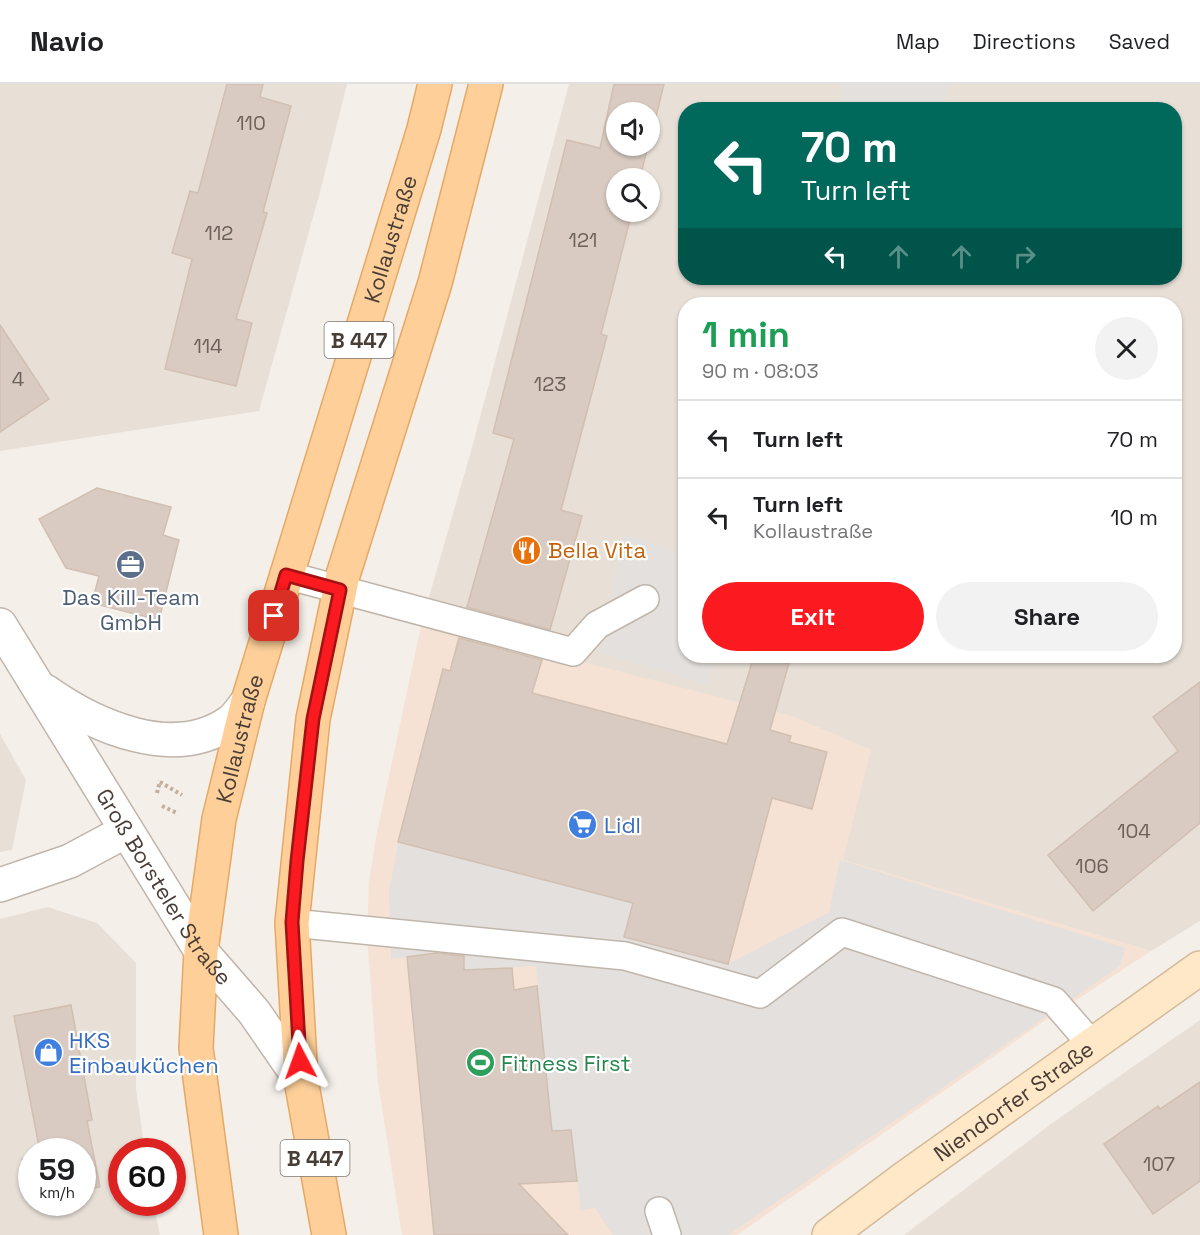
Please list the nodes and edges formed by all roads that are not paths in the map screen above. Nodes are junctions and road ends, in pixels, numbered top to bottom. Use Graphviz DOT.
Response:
graph roads {
  1 [pos="435,84"];
  2 [pos="486,84"];
  3 [pos="286,575"];
  4 [pos="340,590"];
  5 [pos="645,599"];
  6 [pos="0,625"];
  7 [pos="37,685"];
  8 [pos="249,701"];
  9 [pos="126,831"];
  10 [pos="0,885"];
  11 [pos="292,922"];
  12 [pos="201,951"];
  13 [pos="1200,968"];
  14 [pos="1093,1046"];
  15 [pos="301,1080"];
  16 [pos="221,1235"];
  17 [pos="329,1235"];
  18 [pos="829,1235"];
  1 -- 3 [label="main road, Kollaustraße / B 447"];
  2 -- 4 [label="main road, B 447"];
  3 -- 4 [label="lane"];
  3 -- 8 [label="main road, Kollaustraße / B 447"];
  4 -- 5 [label="lane"];
  4 -- 11 [label="main road, B 447"];
  6 -- 7 [label="street, Groß Borsteler Straße"];
  7 -- 8 [label="street, Groß Borsteler Straße"];
  7 -- 9 [label="street, Groß Borsteler Straße"];
  8 -- 12 [label="main road, Kollaustraße / B 447"];
  9 -- 10 [label="street"];
  9 -- 12 [label="street, Groß Borsteler Straße"];
  11 -- 14 [label="lane"];
  11 -- 15 [label="main road, B 447"];
  12 -- 15 [label="street, Groß Borsteler Straße"];
  12 -- 16 [label="main road, Kollaustraße / B 447"];
  13 -- 14 [label="main road, Niendorfer Straße"];
  14 -- 18 [label="main road, Niendorfer Straße"];
  15 -- 17 [label="main road, B 447"];
}
